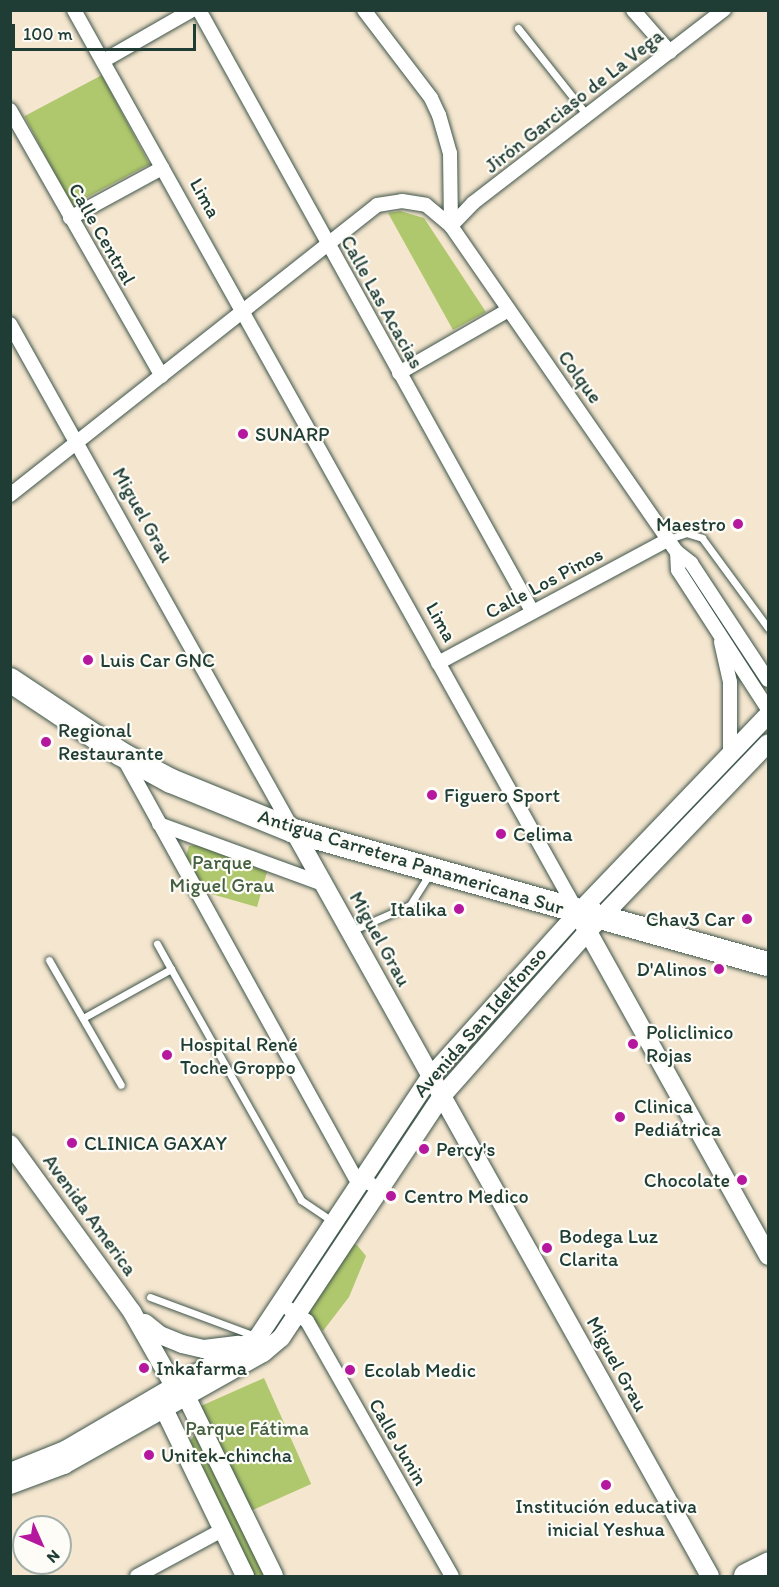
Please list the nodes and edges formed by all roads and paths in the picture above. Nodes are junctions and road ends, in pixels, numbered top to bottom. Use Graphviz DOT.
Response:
graph roads {
  1 [pos="74,10"];
  2 [pos="192,10"];
  3 [pos="199,10"];
  4 [pos="364,10"];
  5 [pos="633,10"];
  6 [pos="724,10"];
  7 [pos="518,28"];
  8 [pos="670,52"];
  9 [pos="103,62"];
  10 [pos="587,115"];
  11 [pos="13,119"];
  12 [pos="162,168"];
  13 [pos="70,218"];
  14 [pos="451,226"];
  15 [pos="328,244"];
  16 [pos="507,311"];
  17 [pos="243,312"];
  18 [pos="10,324"];
  19 [pos="399,373"];
  20 [pos="162,376"];
  21 [pos="76,442"];
  22 [pos="10,495"];
  23 [pos="669,539"];
  24 [pos="677,552"];
  25 [pos="532,611"];
  26 [pos="768,628"];
  27 [pos="719,634"];
  28 [pos="438,663"];
  29 [pos="10,680"];
  30 [pos="768,680"];
  31 [pos="768,709"];
  32 [pos="768,714"];
  33 [pos="768,743"];
  34 [pos="121,754"];
  35 [pos="730,756"];
  36 [pos="159,824"];
  37 [pos="294,831"];
  38 [pos="192,836"];
  39 [pos="177,856"];
  40 [pos="431,871"];
  41 [pos="323,884"];
  42 [pos="589,921"];
  43 [pos="351,931"];
  44 [pos="157,944"];
  45 [pos="49,960"];
  46 [pos="768,964"];
  47 [pos="171,969"];
  48 [pos="83,1018"];
  49 [pos="431,1076"];
  50 [pos="121,1085"];
  51 [pos="442,1096"];
  52 [pos="10,1144"];
  53 [pos="373,1185"];
  54 [pos="336,1223"];
  55 [pos="768,1256"];
  56 [pos="150,1298"];
  57 [pos="282,1305"];
  58 [pos="132,1312"];
  59 [pos="298,1315"];
  60 [pos="255,1338"];
  61 [pos="180,1391"];
  62 [pos="164,1408"];
  63 [pos="10,1472"];
  64 [pos="10,1485"];
  65 [pos="222,1530"];
  66 [pos="768,1565"];
  67 [pos="137,1576"];
  68 [pos="245,1576"];
  69 [pos="274,1576"];
  70 [pos="452,1576"];
  71 [pos="710,1576"];
  72 [pos="746,1576"];
  1 -- 9 [label="street, Lima"];
  2 -- 9 [label="street"];
  3 -- 15 [label="street, Calle Las Acacias"];
  4 -- 14 [label="street"];
  5 -- 8 [label="street"];
  6 -- 8 [label="street, Jirón Garciaso de La Vega"];
  7 -- 10 [label="lane"];
  8 -- 10 [label="street, Jirón Garciaso de La Vega"];
  9 -- 12 [label="street, Lima"];
  10 -- 14 [label="street, Jirón Garciaso de La Vega"];
  11 -- 13 [label="street, Calle Central"];
  12 -- 13 [label="street"];
  12 -- 17 [label="street, Lima"];
  13 -- 20 [label="street, Calle Central"];
  14 -- 15 [label="street, Colque"];
  14 -- 16 [label="street, Colque"];
  15 -- 17 [label="street, Colque"];
  15 -- 19 [label="street, Calle Las Acacias"];
  16 -- 19 [label="street"];
  16 -- 23 [label="street, Colque"];
  17 -- 20 [label="street, Colque"];
  17 -- 28 [label="street, Lima"];
  18 -- 21 [label="street, Miguel Grau"];
  19 -- 25 [label="street, Calle Las Acacias"];
  20 -- 21 [label="street, Colque"];
  21 -- 22 [label="street, Colque"];
  21 -- 37 [label="street, Miguel Grau"];
  23 -- 24 [label="street, Colque"];
  23 -- 25 [label="street, Calle Los Pinos"];
  23 -- 26 [label="lane"];
  24 -- 27 [label="street, Colque"];
  24 -- 30 [label="street, Colque"];
  25 -- 28 [label="street, Calle Los Pinos"];
  27 -- 31 [label="street, Colque"];
  27 -- 35 [label="street, Colque"];
  28 -- 42 [label="street, Lima"];
  29 -- 34 [label="highway, Antigua Carretera Panamericana Sur"];
  32 -- 35 [label="street, Avenida San Idelfonso"];
  33 -- 42 [label="street, Avenida San Idelfonso"];
  34 -- 36 [label="street"];
  34 -- 37 [label="highway, Antigua Carretera Panamericana Sur"];
  35 -- 42 [label="street, Avenida San Idelfonso"];
  36 -- 38 [label="street"];
  36 -- 39 [label="street"];
  37 -- 40 [label="highway, Antigua Carretera Panamericana Sur"];
  37 -- 41 [label="street, Miguel Grau"];
  38 -- 39 [label="street"];
  38 -- 41 [label="street"];
  39 -- 53 [label="street"];
  40 -- 42 [label="highway, Antigua Carretera Panamericana Sur"];
  40 -- 43 [label="lane"];
  41 -- 43 [label="street, Miguel Grau"];
  42 -- 46 [label="highway, Antigua Carretera Panamericana Sur"];
  42 -- 49 [label="street, Avenida San Idelfonso"];
  42 -- 51 [label="street, Avenida San Idelfonso"];
  42 -- 55 [label="street, Lima"];
  43 -- 49 [label="street, Miguel Grau"];
  44 -- 47 [label="lane"];
  45 -- 48 [label="lane"];
  47 -- 48 [label="lane"];
  47 -- 54 [label="lane"];
  48 -- 50 [label="lane"];
  49 -- 51 [label="street, Miguel Grau"];
  49 -- 53 [label="street, Avenida San Idelfonso"];
  51 -- 53 [label="street, Avenida San Idelfonso"];
  51 -- 71 [label="street, Miguel Grau"];
  52 -- 58 [label="street, Avenida America"];
  53 -- 54 [label="street, Avenida San Idelfonso"];
  53 -- 59 [label="street, Avenida San Idelfonso"];
  54 -- 57 [label="street, Avenida San Idelfonso"];
  56 -- 60 [label="lane"];
  57 -- 59 [label="street, Calle Junin"];
  57 -- 60 [label="street, Avenida San Idelfonso"];
  58 -- 60 [label="street"];
  58 -- 61 [label="street"];
  59 -- 61 [label="street, Avenida San Idelfonso"];
  59 -- 70 [label="street, Calle Junin"];
  60 -- 61 [label="street, Avenida San Idelfonso"];
  61 -- 62 [label="street"];
  61 -- 63 [label="street"];
  61 -- 69 [label="street"];
  62 -- 64 [label="street"];
  62 -- 65 [label="street"];
  65 -- 67 [label="street"];
  65 -- 68 [label="street"];
  66 -- 72 [label="highway"];
}
